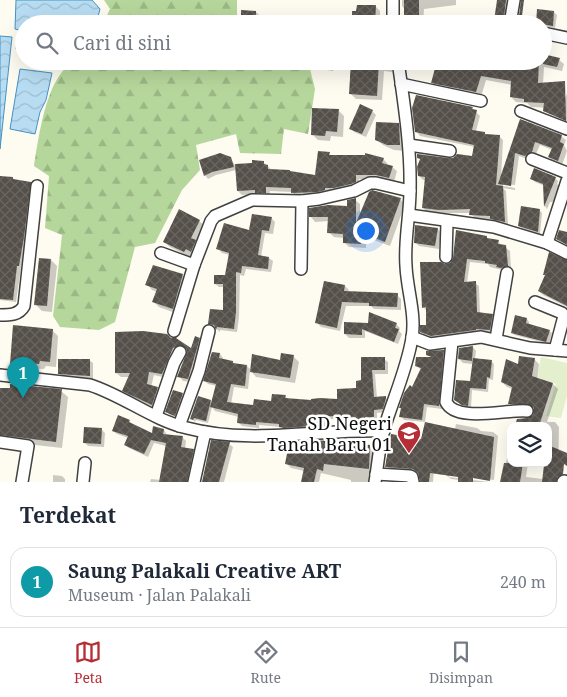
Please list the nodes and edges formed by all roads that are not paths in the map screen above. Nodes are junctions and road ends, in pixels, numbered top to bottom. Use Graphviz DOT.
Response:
graph roads {
  1 [pos="393,0"];
  2 [pos="514,0"];
  3 [pos="393,15"];
  4 [pos="512,15"];
  5 [pos="552,35"];
  6 [pos="567,38"];
  7 [pos="399,70"];
  8 [pos="401,84"];
  9 [pos="481,101"];
  10 [pos="521,111"];
  11 [pos="567,129"];
  12 [pos="409,145"];
  13 [pos="450,152"];
  14 [pos="532,159"];
  15 [pos="567,173"];
  16 [pos="567,181"];
  17 [pos="37,186"];
  18 [pos="410,191"];
  19 [pos="302,201"];
  20 [pos="409,215"];
  21 [pos="447,222"];
  22 [pos="546,243"];
  23 [pos="567,253"];
  24 [pos="161,254"];
  25 [pos="446,257"];
  26 [pos="194,265"];
  27 [pos="301,269"];
  28 [pos="507,273"];
  29 [pos="535,302"];
  30 [pos="0,315"];
  31 [pos="174,331"];
  32 [pos="208,331"];
  33 [pos="412,337"];
  34 [pos="496,339"];
  35 [pos="452,342"];
  36 [pos="555,350"];
  37 [pos="567,351"];
  38 [pos="180,352"];
  39 [pos="0,375"];
  40 [pos="527,411"];
  41 [pos="156,416"];
  42 [pos="179,426"];
  43 [pos="384,431"];
  44 [pos="205,432"];
  45 [pos="0,442"];
  46 [pos="85,463"];
  47 [pos="376,478"];
  48 [pos="22,482"];
  49 [pos="83,482"];
  50 [pos="194,482"];
  51 [pos="414,482"];
  1 -- 3 [label="street"];
  2 -- 4 [label="street"];
  5 -- 6 [label="street"];
  7 -- 8 [label="street"];
  8 -- 9 [label="street"];
  8 -- 12 [label="street"];
  10 -- 11 [label="street"];
  12 -- 13 [label="street"];
  12 -- 18 [label="street"];
  14 -- 15 [label="street"];
  16 -- 22 [label="street"];
  17 -- 30 [label="street"];
  18 -- 19 [label="street"];
  18 -- 20 [label="street"];
  19 -- 26 [label="street"];
  19 -- 27 [label="street"];
  20 -- 21 [label="street"];
  20 -- 33 [label="street"];
  21 -- 22 [label="street"];
  21 -- 25 [label="street"];
  22 -- 23 [label="street"];
  24 -- 26 [label="street"];
  26 -- 31 [label="street"];
  28 -- 34 [label="street"];
  29 -- 36 [label="street"];
  32 -- 42 [label="street"];
  33 -- 35 [label="street"];
  33 -- 43 [label="street"];
  34 -- 35 [label="street"];
  34 -- 36 [label="street"];
  35 -- 40 [label="street"];
  36 -- 37 [label="street"];
  38 -- 41 [label="street"];
  39 -- 41 [label="street"];
  41 -- 42 [label="street"];
  42 -- 44 [label="street"];
  43 -- 44 [label="street"];
  43 -- 47 [label="street"];
  44 -- 50 [label="street"];
  45 -- 48 [label="street"];
  46 -- 49 [label="street"];
  47 -- 51 [label="street"];
}
